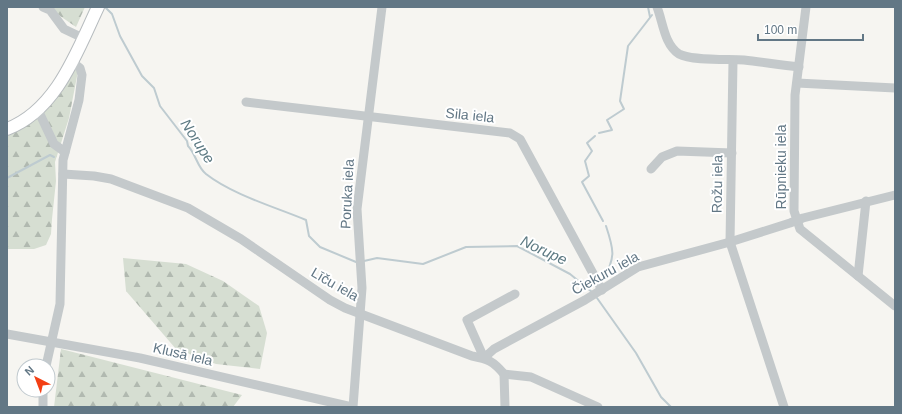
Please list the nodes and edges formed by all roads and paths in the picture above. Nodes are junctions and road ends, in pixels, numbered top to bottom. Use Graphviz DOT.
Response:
graph roads {
  1 [pos="43,7"];
  2 [pos="98,7"];
  3 [pos="382,7"];
  4 [pos="658,7"];
  5 [pos="806,7"];
  6 [pos="83,38"];
  7 [pos="71,61"];
  8 [pos="734,61"];
  9 [pos="799,67"];
  10 [pos="797,82"];
  11 [pos="895,88"];
  12 [pos="246,102"];
  13 [pos="38,110"];
  14 [pos="368,118"];
  15 [pos="7,129"];
  16 [pos="64,152"];
  17 [pos="732,153"];
  18 [pos="651,169"];
  19 [pos="63,174"];
  20 [pos="895,194"];
  21 [pos="866,201"];
  22 [pos="796,221"];
  23 [pos="730,242"];
  24 [pos="858,276"];
  25 [pos="602,290"];
  26 [pos="515,294"];
  27 [pos="895,306"];
  28 [pos="360,314"];
  29 [pos="7,334"];
  30 [pos="51,341"];
  31 [pos="48,358"];
  32 [pos="484,358"];
  33 [pos="504,374"];
  34 [pos="352,407"];
  35 [pos="505,407"];
  36 [pos="598,407"];
  37 [pos="784,407"];
  1 -- 6 [label="street"];
  2 -- 6 [label="main road"];
  3 -- 14 [label="street, Poruka iela"];
  4 -- 8 [label="street"];
  5 -- 9 [label="street, Rūpnieku iela"];
  6 -- 7 [label="main road"];
  7 -- 13 [label="main road"];
  7 -- 16 [label="street"];
  8 -- 9 [label="street"];
  8 -- 17 [label="street, Rožu iela"];
  9 -- 10 [label="street, Rūpnieku iela"];
  10 -- 11 [label="street"];
  10 -- 22 [label="street, Rūpnieku iela"];
  12 -- 14 [label="street, Sila iela"];
  13 -- 15 [label="main road"];
  13 -- 16 [label="street"];
  14 -- 25 [label="street, Sila iela"];
  14 -- 28 [label="street, Poruka iela"];
  16 -- 19 [label="street"];
  17 -- 18 [label="street"];
  17 -- 23 [label="street, Rožu iela"];
  19 -- 28 [label="street, Līču iela"];
  19 -- 30 [label="street"];
  20 -- 21 [label="street, Čiekuru iela"];
  21 -- 22 [label="street, Čiekuru iela"];
  21 -- 24 [label="street"];
  22 -- 23 [label="street, Čiekuru iela"];
  22 -- 24 [label="street, Rūpnieku iela"];
  23 -- 25 [label="street, Čiekuru iela"];
  23 -- 37 [label="street, Rožu iela"];
  24 -- 27 [label="street, Rūpnieku iela"];
  25 -- 32 [label="street, Čiekuru iela"];
  26 -- 32 [label="street"];
  28 -- 32 [label="street, Līču iela"];
  28 -- 34 [label="street, Poruka iela"];
  29 -- 30 [label="street, Klusā iela"];
  30 -- 31 [label="street"];
  30 -- 34 [label="street, Klusā iela"];
  32 -- 33 [label="street, Līču iela"];
  33 -- 35 [label="street"];
  33 -- 36 [label="street"];
}
